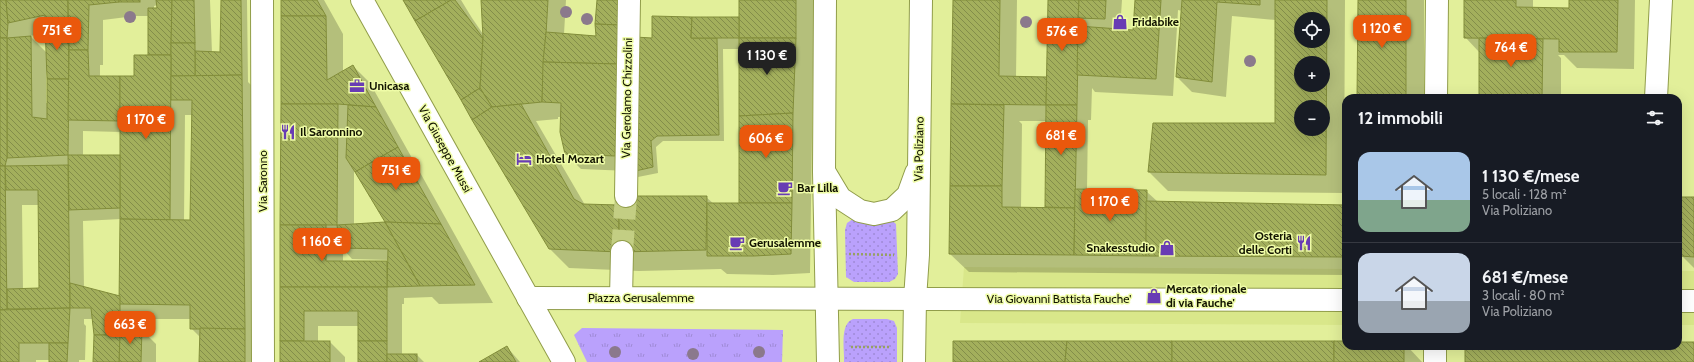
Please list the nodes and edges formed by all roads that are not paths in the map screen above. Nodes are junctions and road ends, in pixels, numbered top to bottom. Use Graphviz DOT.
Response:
graph roads {
  1 [pos="262,0"];
  2 [pos="362,0"];
  3 [pos="628,0"];
  4 [pos="825,0"];
  5 [pos="921,0"];
  6 [pos="1437,0"];
  7 [pos="1661,0"];
  8 [pos="1436,94"];
  9 [pos="1656,94"];
  10 [pos="918,165"];
  11 [pos="824,172"];
  12 [pos="626,196"];
  13 [pos="622,252"];
  14 [pos="528,298"];
  15 [pos="621,298"];
  16 [pos="827,298"];
  17 [pos="915,299"];
  18 [pos="1342,300"];
  19 [pos="1682,301"];
  20 [pos="1694,301"];
  21 [pos="1435,350"];
  22 [pos="263,362"];
  23 [pos="564,362"];
  24 [pos="828,362"];
  25 [pos="914,362"];
  26 [pos="1435,362"];
  1 -- 22 [label="street, Via Saronno"];
  2 -- 14 [label="street, Via Giuseppe Mussi"];
  3 -- 12 [label="street, Via Gerolamo Chizzolini"];
  4 -- 11 [label="street"];
  5 -- 10 [label="street, Via Poliziano"];
  6 -- 8 [label="street"];
  7 -- 9 [label="street"];
  10 -- 11 [label="street"];
  10 -- 17 [label="street, Via Poliziano"];
  11 -- 16 [label="street"];
  13 -- 15 [label="street"];
  14 -- 15 [label="street, Piazza Gerusalemme"];
  14 -- 23 [label="street"];
  15 -- 16 [label="street, Piazza Gerusalemme"];
  16 -- 17 [label="street, Piazza Gerusalemme"];
  16 -- 24 [label="street"];
  17 -- 18 [label="street, Via Giovanni Battista Fauche'"];
  17 -- 25 [label="street"];
  19 -- 20 [label="street"];
  21 -- 26 [label="street"];
}
